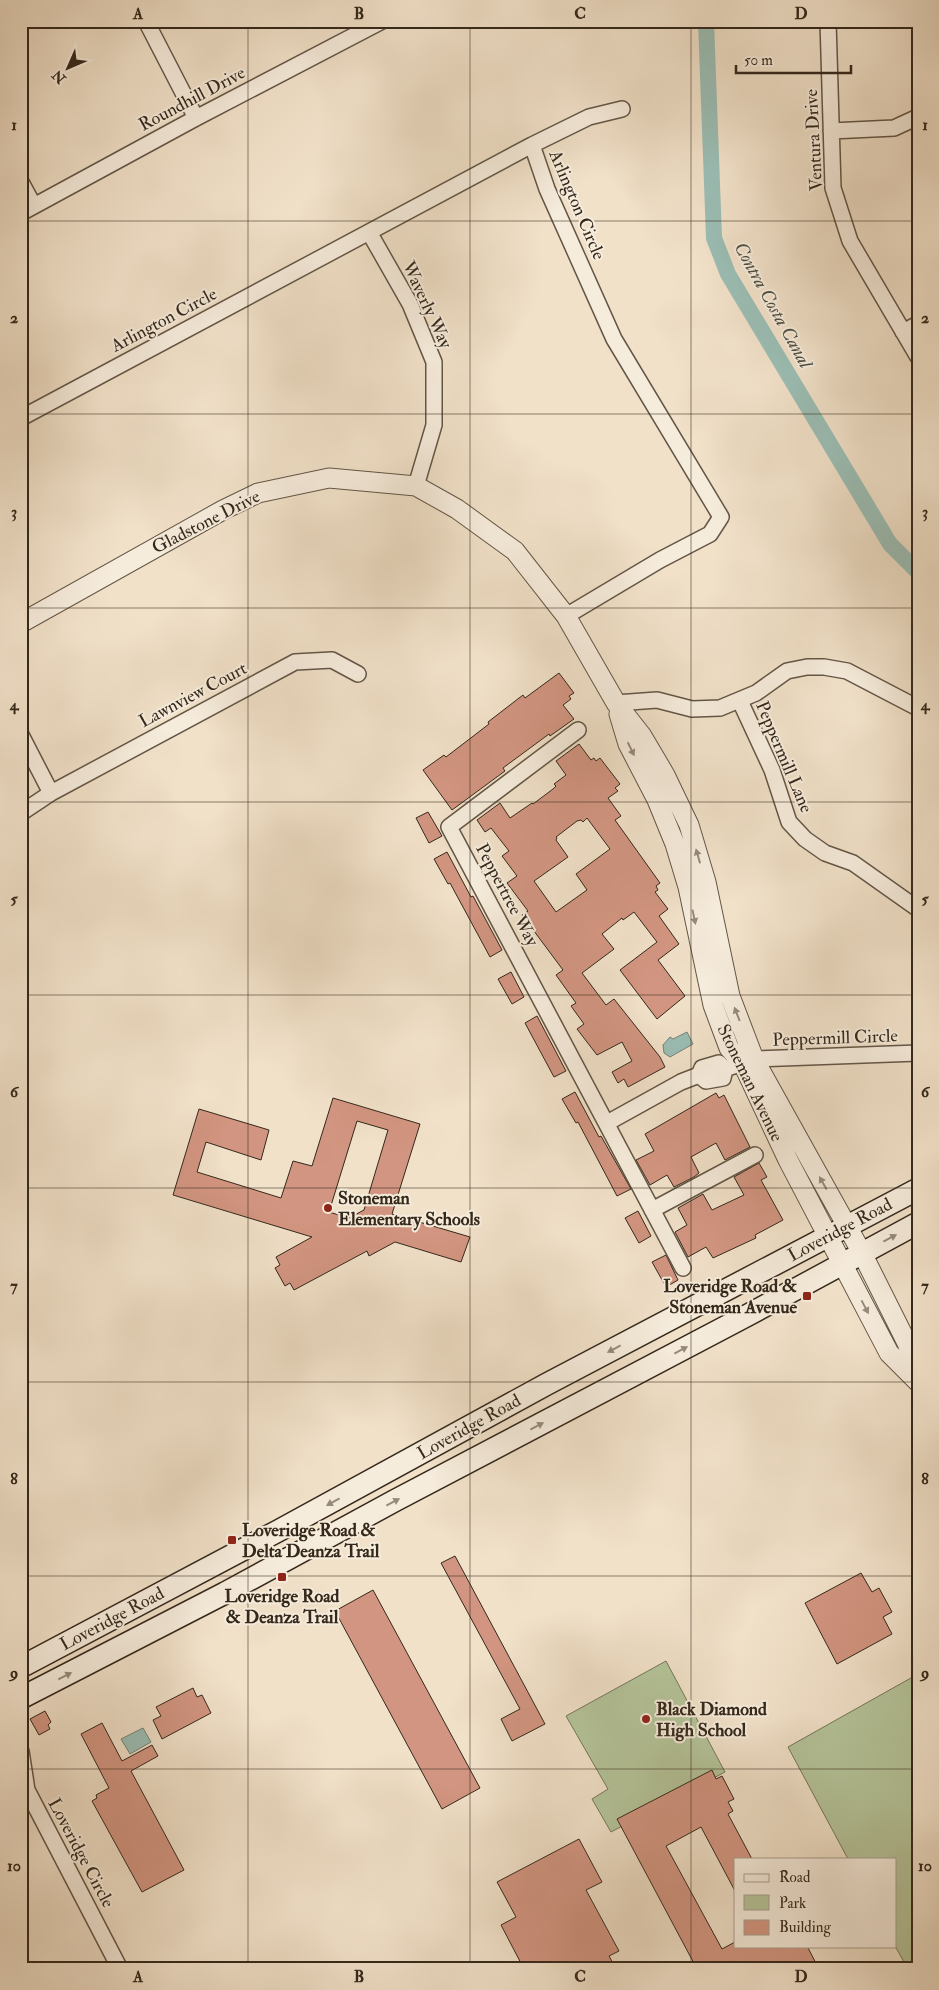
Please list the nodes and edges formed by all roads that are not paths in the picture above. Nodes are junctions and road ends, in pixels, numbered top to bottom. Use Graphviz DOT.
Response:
graph roads {
  1 [pos="146,21"];
  2 [pos="828,21"];
  3 [pos="375,23"];
  4 [pos="622,109"];
  5 [pos="918,117"];
  6 [pos="196,118"];
  7 [pos="831,131"];
  8 [pos="532,145"];
  9 [pos="21,182"];
  10 [pos="28,209"];
  11 [pos="369,232"];
  12 [pos="918,324"];
  13 [pos="903,332"];
  14 [pos="918,357"];
  15 [pos="21,418"];
  16 [pos="416,486"];
  17 [pos="566,616"];
  18 [pos="21,623"];
  19 [pos="358,674"];
  20 [pos="740,701"];
  21 [pos="616,703"];
  22 [pos="918,708"];
  23 [pos="578,730"];
  24 [pos="21,735"];
  25 [pos="51,793"];
  26 [pos="21,813"];
  27 [pos="918,909"];
  28 [pos="918,1054"];
  29 [pos="741,1064"];
  30 [pos="606,1123"];
  31 [pos="755,1154"];
  32 [pos="918,1189"];
  33 [pos="652,1210"];
  34 [pos="918,1224"];
  35 [pos="847,1226"];
  36 [pos="828,1236"];
  37 [pos="862,1253"];
  38 [pos="842,1264"];
  39 [pos="683,1268"];
  40 [pos="918,1375"];
  41 [pos="918,1382"];
  42 [pos="193,1576"];
  43 [pos="196,1608"];
  44 [pos="21,1667"];
  45 [pos="21,1698"];
  46 [pos="22,1753"];
  47 [pos="120,1969"];
  1 -- 6 [label="street"];
  2 -- 7 [label="street, Ventura Drive"];
  3 -- 6 [label="street, Roundhill Drive"];
  4 -- 8 [label="street"];
  5 -- 7 [label="street"];
  6 -- 10 [label="street, Roundhill Drive"];
  7 -- 13 [label="street, Ventura Drive"];
  8 -- 11 [label="street, Arlington Circle"];
  8 -- 17 [label="street, Arlington Circle"];
  9 -- 10 [label="street"];
  11 -- 15 [label="street, Arlington Circle"];
  11 -- 16 [label="street, Waverly Way"];
  12 -- 13 [label="street"];
  13 -- 14 [label="street, Ventura Drive"];
  16 -- 17 [label="street, Gladstone Drive"];
  16 -- 18 [label="street, Gladstone Drive"];
  17 -- 21 [label="street, Stoneman Avenue"];
  19 -- 25 [label="street, Lawnview Court"];
  20 -- 21 [label="street"];
  20 -- 22 [label="street"];
  20 -- 27 [label="street, Peppermill Lane"];
  21 -- 29 [label="street, Stoneman Avenue"];
  23 -- 30 [label="street, Peppertree Way"];
  24 -- 25 [label="street"];
  25 -- 26 [label="street, Lawnview Court"];
  28 -- 29 [label="street, Peppermill Circle"];
  29 -- 30 [label="street"];
  35 -- 29 [label="street, Stoneman Avenue, one-way"];
  29 -- 36 [label="street, Stoneman Avenue"];
  30 -- 33 [label="street, Peppertree Way"];
  31 -- 33 [label="street"];
  32 -- 35 [label="main road, Loveridge Road"];
  33 -- 39 [label="street, Peppertree Way"];
  37 -- 34 [label="main road, Loveridge Road, one-way"];
  35 -- 36 [label="main road, Loveridge Road"];
  35 -- 37 [label="street, Stoneman Avenue"];
  36 -- 38 [label="street, Stoneman Avenue"];
  36 -- 42 [label="main road, Loveridge Road, one-way"];
  37 -- 38 [label="main road, Loveridge Road"];
  37 -- 40 [label="street, Stoneman Avenue"];
  38 -- 41 [label="street, Stoneman Avenue, one-way"];
  43 -- 38 [label="main road, Loveridge Road, one-way"];
  42 -- 43 [label="main road"];
  42 -- 44 [label="main road, Loveridge Road"];
  45 -- 43 [label="main road, Loveridge Road, one-way"];
  46 -- 47 [label="street, Loveridge Circle"];
}
